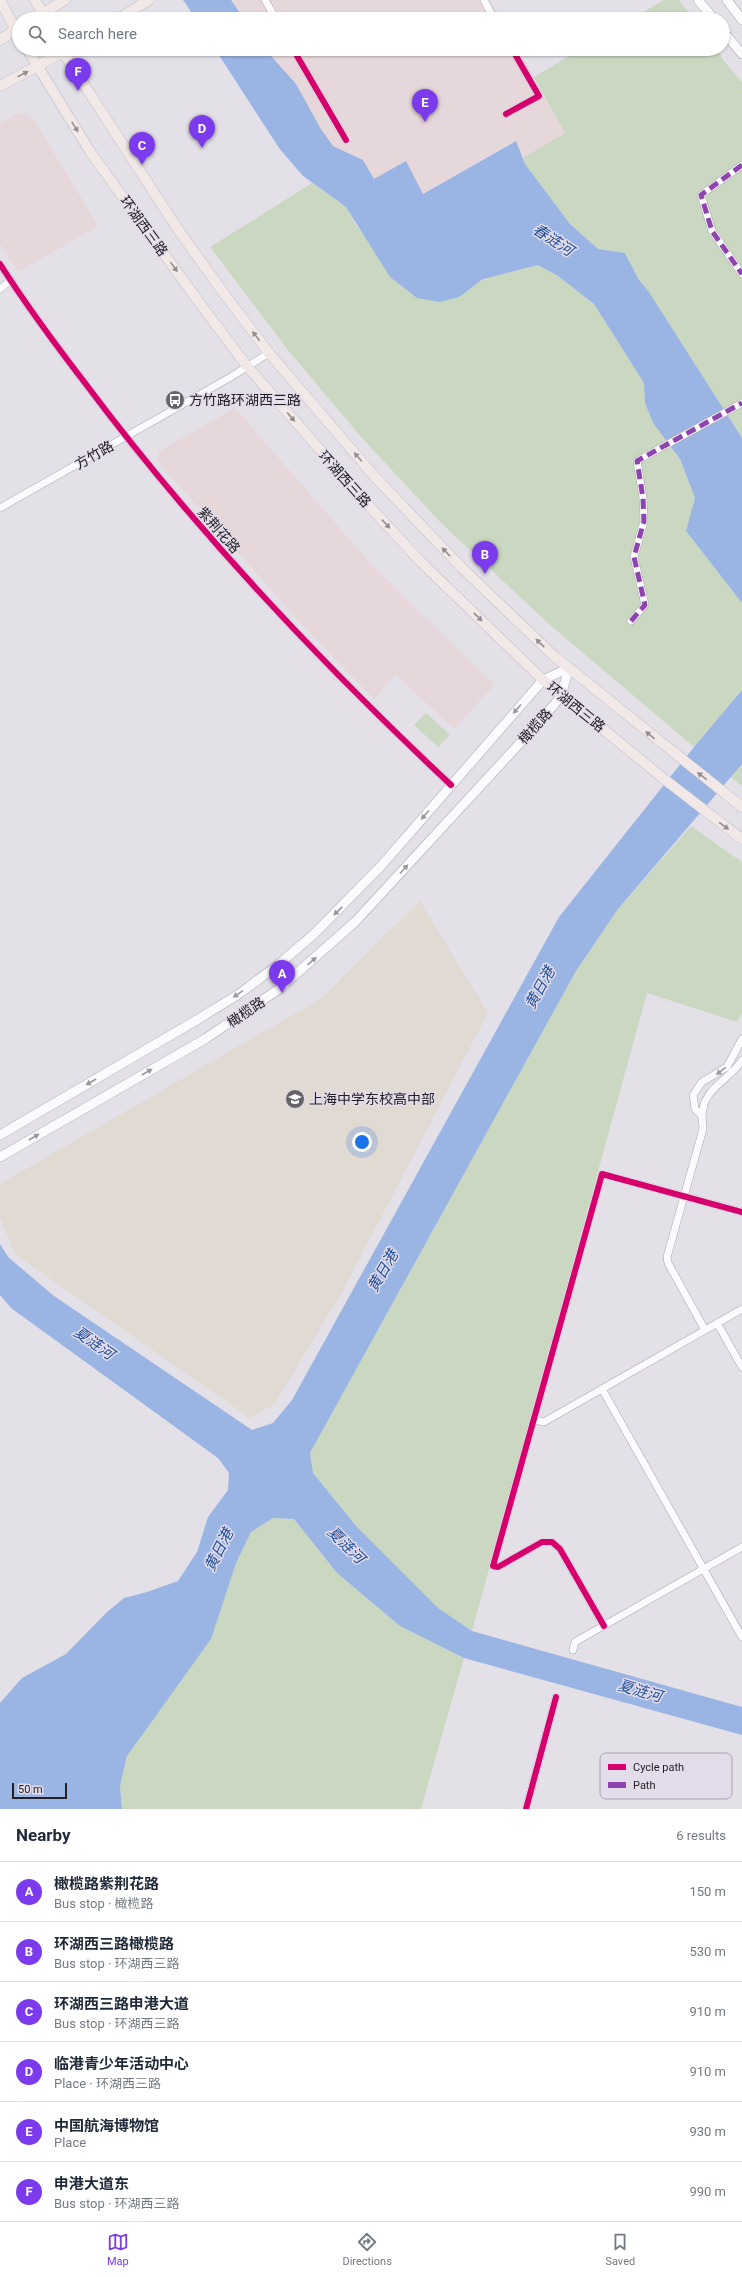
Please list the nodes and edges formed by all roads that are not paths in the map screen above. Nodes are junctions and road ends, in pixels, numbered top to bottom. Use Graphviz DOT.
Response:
graph roads {
  1 [pos="0,0"];
  2 [pos="36,0"];
  3 [pos="65,0"];
  4 [pos="149,0"];
  5 [pos="265,0"];
  6 [pos="484,0"];
  7 [pos="698,0"];
  8 [pos="726,0"];
  9 [pos="42,12"];
  10 [pos="49,12"];
  11 [pos="129,12"];
  12 [pos="272,12"];
  13 [pos="490,12"];
  14 [pos="708,12"];
  15 [pos="742,20"];
  16 [pos="12,21"];
  17 [pos="12,34"];
  18 [pos="730,39"];
  19 [pos="0,40"];
  20 [pos="742,54"];
  21 [pos="31,56"];
  22 [pos="54,56"];
  23 [pos="68,56"];
  24 [pos="297,56"];
  25 [pos="516,56"];
  26 [pos="37,67"];
  27 [pos="0,86"];
  28 [pos="506,114"];
  29 [pos="346,140"];
  30 [pos="742,165"];
  31 [pos="0,264"];
  32 [pos="742,274"];
  33 [pos="10,280"];
  34 [pos="0,289"];
  35 [pos="270,353"];
  36 [pos="247,366"];
  37 [pos="742,403"];
  38 [pos="125,437"];
  39 [pos="0,508"];
  40 [pos="631,621"];
  41 [pos="569,668"];
  42 [pos="543,680"];
  43 [pos="561,696"];
  44 [pos="451,785"];
  45 [pos="742,807"];
  46 [pos="742,839"];
  47 [pos="742,1039"];
  48 [pos="742,1060"];
  49 [pos="702,1116"];
  50 [pos="0,1135"];
  51 [pos="0,1156"];
  52 [pos="683,1196"];
  53 [pos="742,1212"];
  54 [pos="742,1308"];
  55 [pos="717,1323"];
  56 [pos="705,1330"];
  57 [pos="742,1367"];
  58 [pos="602,1389"];
  59 [pos="535,1420"];
  60 [pos="742,1547"];
  61 [pos="704,1569"];
  62 [pos="604,1626"];
  63 [pos="742,1637"];
  64 [pos="572,1650"];
  65 [pos="556,1697"];
  66 [pos="526,1809"];
  1 -- 16 [label="main road"];
  2 -- 9 [label="main road"];
  3 -- 10 [label="main road"];
  4 -- 11 [label="main road"];
  5 -- 12 [label="street"];
  6 -- 13 [label="street"];
  7 -- 14 [label="main road"];
  8 -- 15 [label="main road"];
  17 -- 19 [label="main road"];
  18 -- 20 [label="main road"];
  21 -- 26 [label="main road, 环湖西三路"];
  22 -- 26 [label="main road"];
  35 -- 23 [label="main road, 环湖西三路, one-way"];
  24 -- 29 [label="street"];
  25 -- 28 [label="street"];
  27 -- 26 [label="main road, one-way"];
  26 -- 36 [label="main road, 环湖西三路, one-way"];
  30 -- 32 [label="street"];
  31 -- 33 [label="street, 紫荆花路"];
  33 -- 34 [label="street"];
  33 -- 38 [label="street, 紫荆花路"];
  35 -- 36 [label="street, 方竹路"];
  41 -- 35 [label="main road, 环湖西三路, one-way"];
  36 -- 38 [label="street, 方竹路"];
  36 -- 42 [label="main road, 环湖西三路, one-way"];
  37 -- 40 [label="street"];
  38 -- 39 [label="street, 方竹路"];
  38 -- 44 [label="street, 紫荆花路"];
  41 -- 42 [label="main road, 橄榄路"];
  41 -- 43 [label="main road, 橄榄路"];
  45 -- 41 [label="main road, 环湖西三路, one-way"];
  42 -- 43 [label="main road, 环湖西三路"];
  42 -- 44 [label="main road, 橄榄路, one-way"];
  43 -- 46 [label="main road, 环湖西三路, one-way"];
  51 -- 43 [label="main road, 橄榄路, one-way"];
  44 -- 50 [label="main road, 橄榄路, one-way"];
  47 -- 49 [label="street, one-way"];
  48 -- 49 [label="street"];
  49 -- 52 [label="street"];
  52 -- 53 [label="street"];
  52 -- 56 [label="street"];
  52 -- 59 [label="street"];
  54 -- 55 [label="street"];
  55 -- 56 [label="street"];
  55 -- 57 [label="street"];
  56 -- 58 [label="street"];
  58 -- 59 [label="street"];
  58 -- 61 [label="street"];
  59 -- 62 [label="street"];
  60 -- 61 [label="street"];
  61 -- 62 [label="street"];
  61 -- 63 [label="street"];
  62 -- 64 [label="street"];
  65 -- 66 [label="street"];
}
